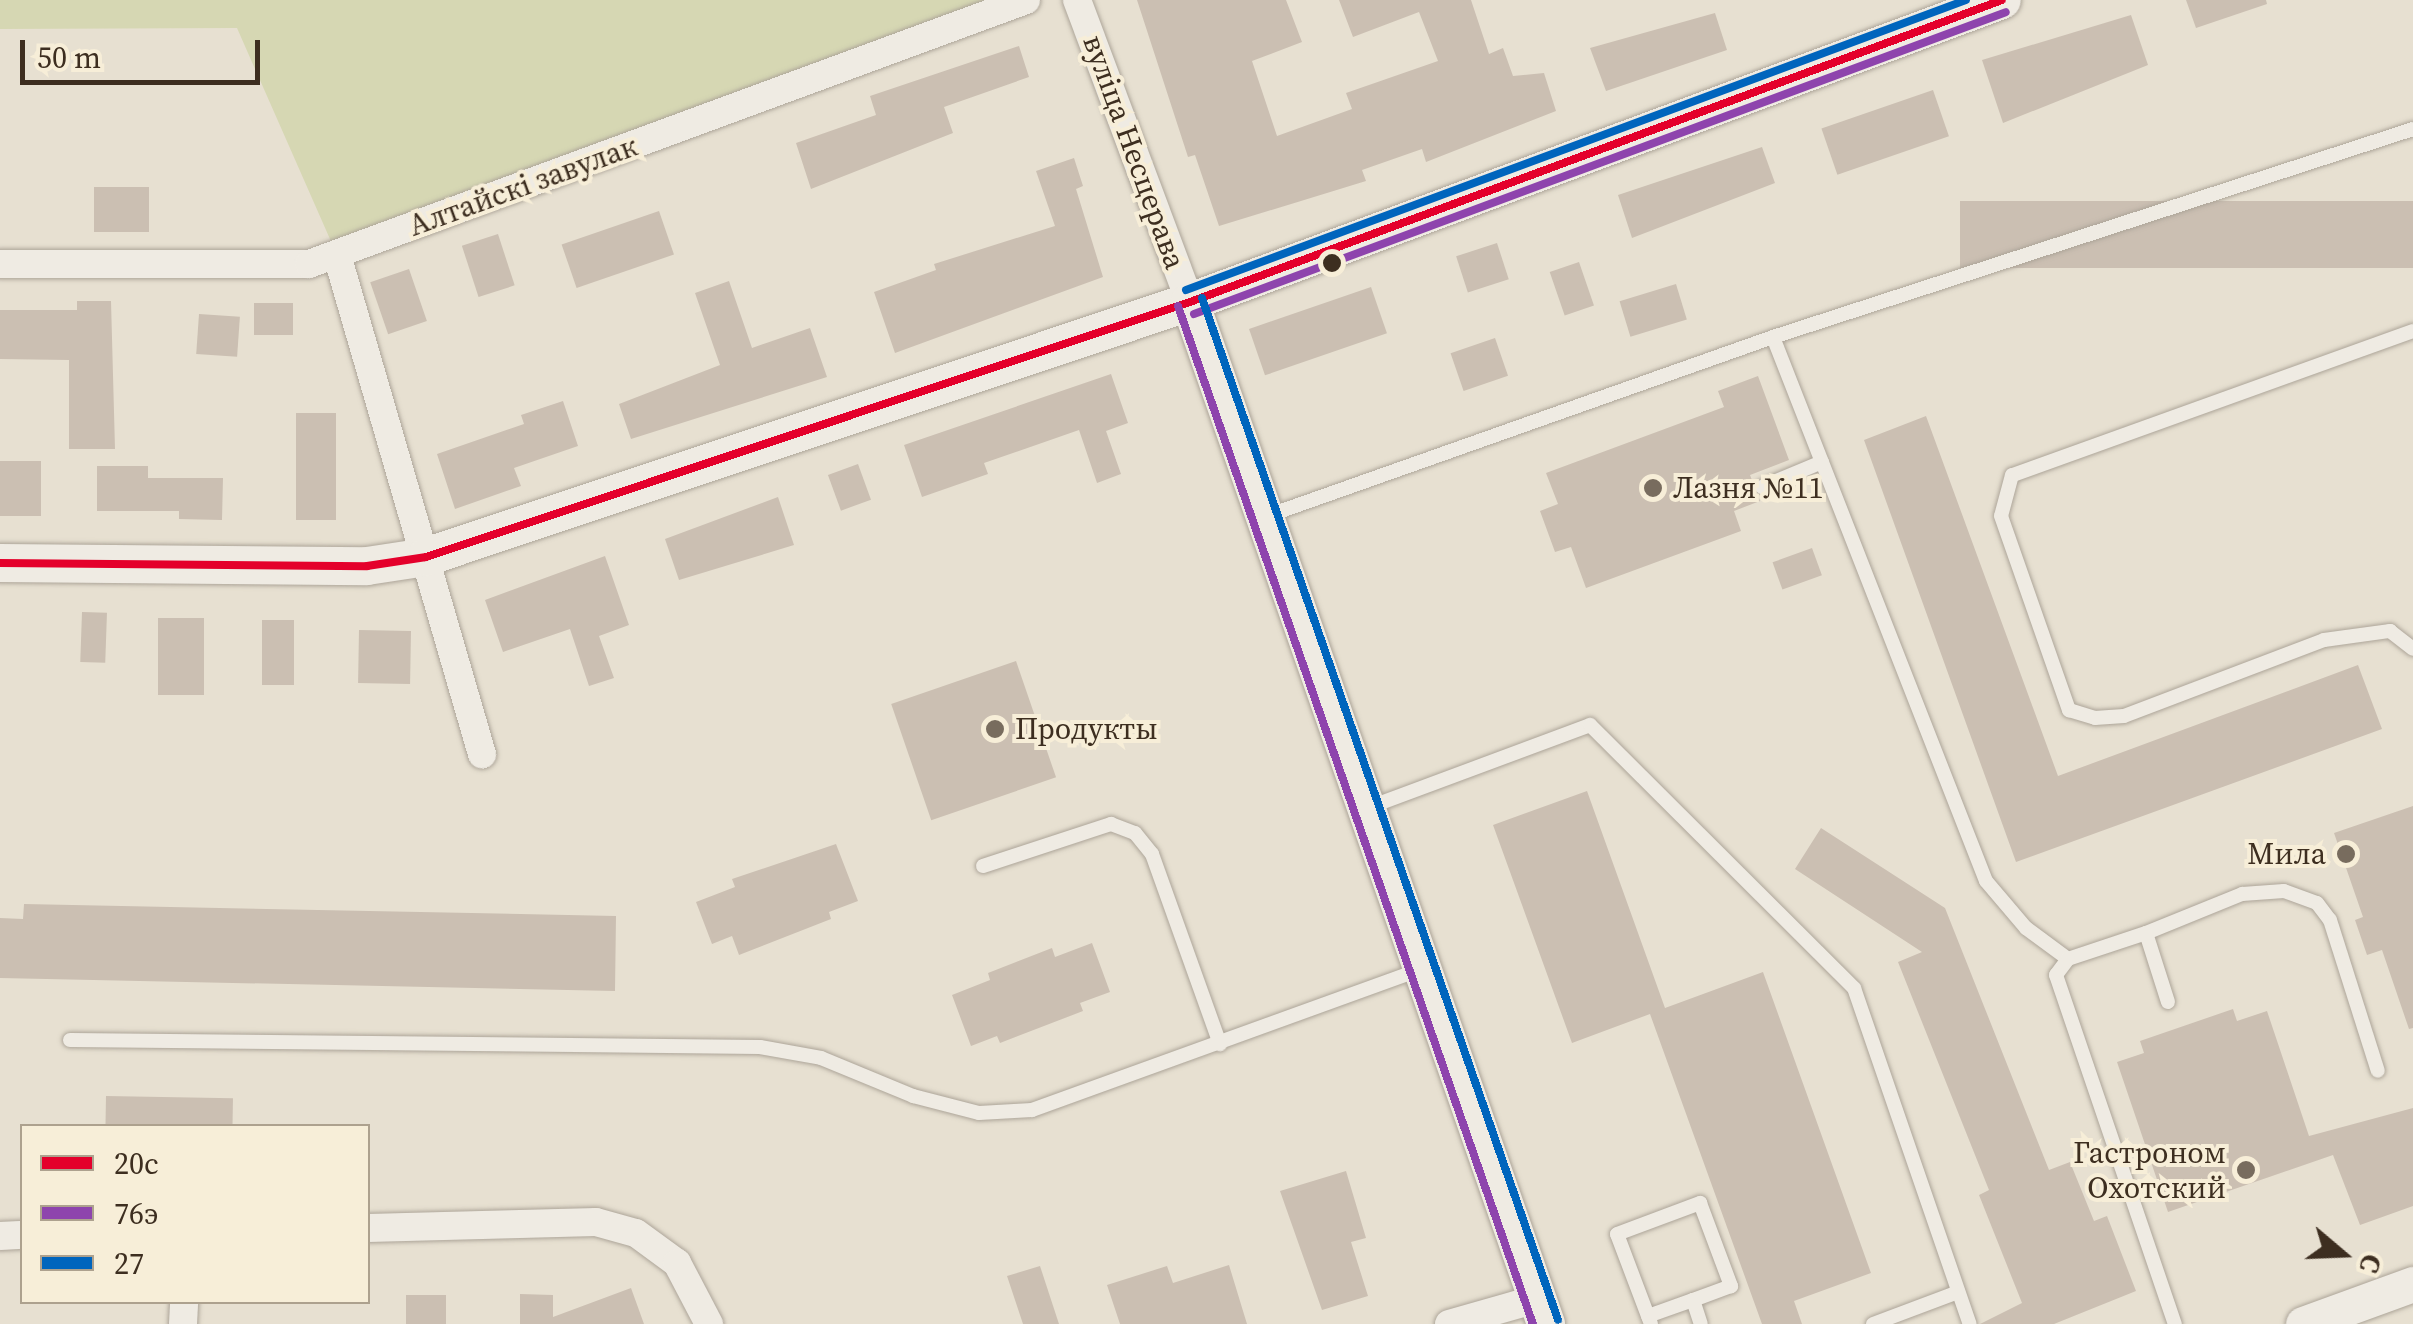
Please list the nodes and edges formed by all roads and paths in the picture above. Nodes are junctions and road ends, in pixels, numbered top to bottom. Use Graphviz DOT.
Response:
graph roads {
  1 [pos="1026,0"];
  2 [pos="1078,0"];
  3 [pos="2002,0"];
  4 [pos="2413,130"];
  5 [pos="338,254"];
  6 [pos="0,264"];
  7 [pos="1190,302"];
  8 [pos="2413,330"];
  9 [pos="1774,337"];
  10 [pos="1822,462"];
  11 [pos="1762,488"];
  12 [pos="1262,518"];
  13 [pos="426,558"];
  14 [pos="0,563"];
  15 [pos="2413,649"];
  16 [pos="482,754"];
  17 [pos="1362,810"];
  18 [pos="982,866"];
  19 [pos="2146,934"];
  20 [pos="2068,959"];
  21 [pos="1419,969"];
  22 [pos="2168,1002"];
  23 [pos="70,1040"];
  24 [pos="1220,1044"];
  25 [pos="2378,1070"];
  26 [pos="370,1228"];
  27 [pos="2413,1284"];
  28 [pos="1958,1292"];
  29 [pos="1693,1300"];
  30 [pos="1542,1312"];
  31 [pos="1650,1320"];
  32 [pos="710,1324"];
  33 [pos="1449,1324"];
  34 [pos="1701,1324"];
  35 [pos="1873,1324"];
  36 [pos="1970,1324"];
  37 [pos="2174,1324"];
  38 [pos="2303,1324"];
  1 -- 5 [label="street, Алтайскі завулак"];
  2 -- 7 [label="street, вуліца Несцерава"];
  3 -- 7 [label="main road"];
  4 -- 9 [label="lane"];
  5 -- 6 [label="street, Алтайскі завулак"];
  5 -- 13 [label="street"];
  7 -- 12 [label="main road, вуліца Несцерава"];
  7 -- 13 [label="main road"];
  8 -- 15 [label="lane"];
  9 -- 10 [label="lane"];
  9 -- 12 [label="lane"];
  10 -- 11 [label="lane"];
  10 -- 20 [label="lane"];
  12 -- 17 [label="main road, вуліца Несцерава"];
  13 -- 14 [label="main road"];
  13 -- 16 [label="street"];
  17 -- 21 [label="main road, вуліца Несцерава"];
  17 -- 28 [label="lane"];
  18 -- 24 [label="lane"];
  19 -- 20 [label="lane"];
  19 -- 22 [label="lane"];
  19 -- 25 [label="lane"];
  20 -- 37 [label="lane"];
  21 -- 24 [label="lane"];
  21 -- 30 [label="main road, вуліца Несцерава"];
  23 -- 24 [label="lane"];
  26 -- 32 [label="street"];
  27 -- 38 [label="street"];
  28 -- 35 [label="lane"];
  28 -- 36 [label="lane"];
  29 -- 31 [label="lane"];
  29 -- 31 [label="lane"];
  29 -- 34 [label="lane"];
  30 -- 33 [label="street"];
}
